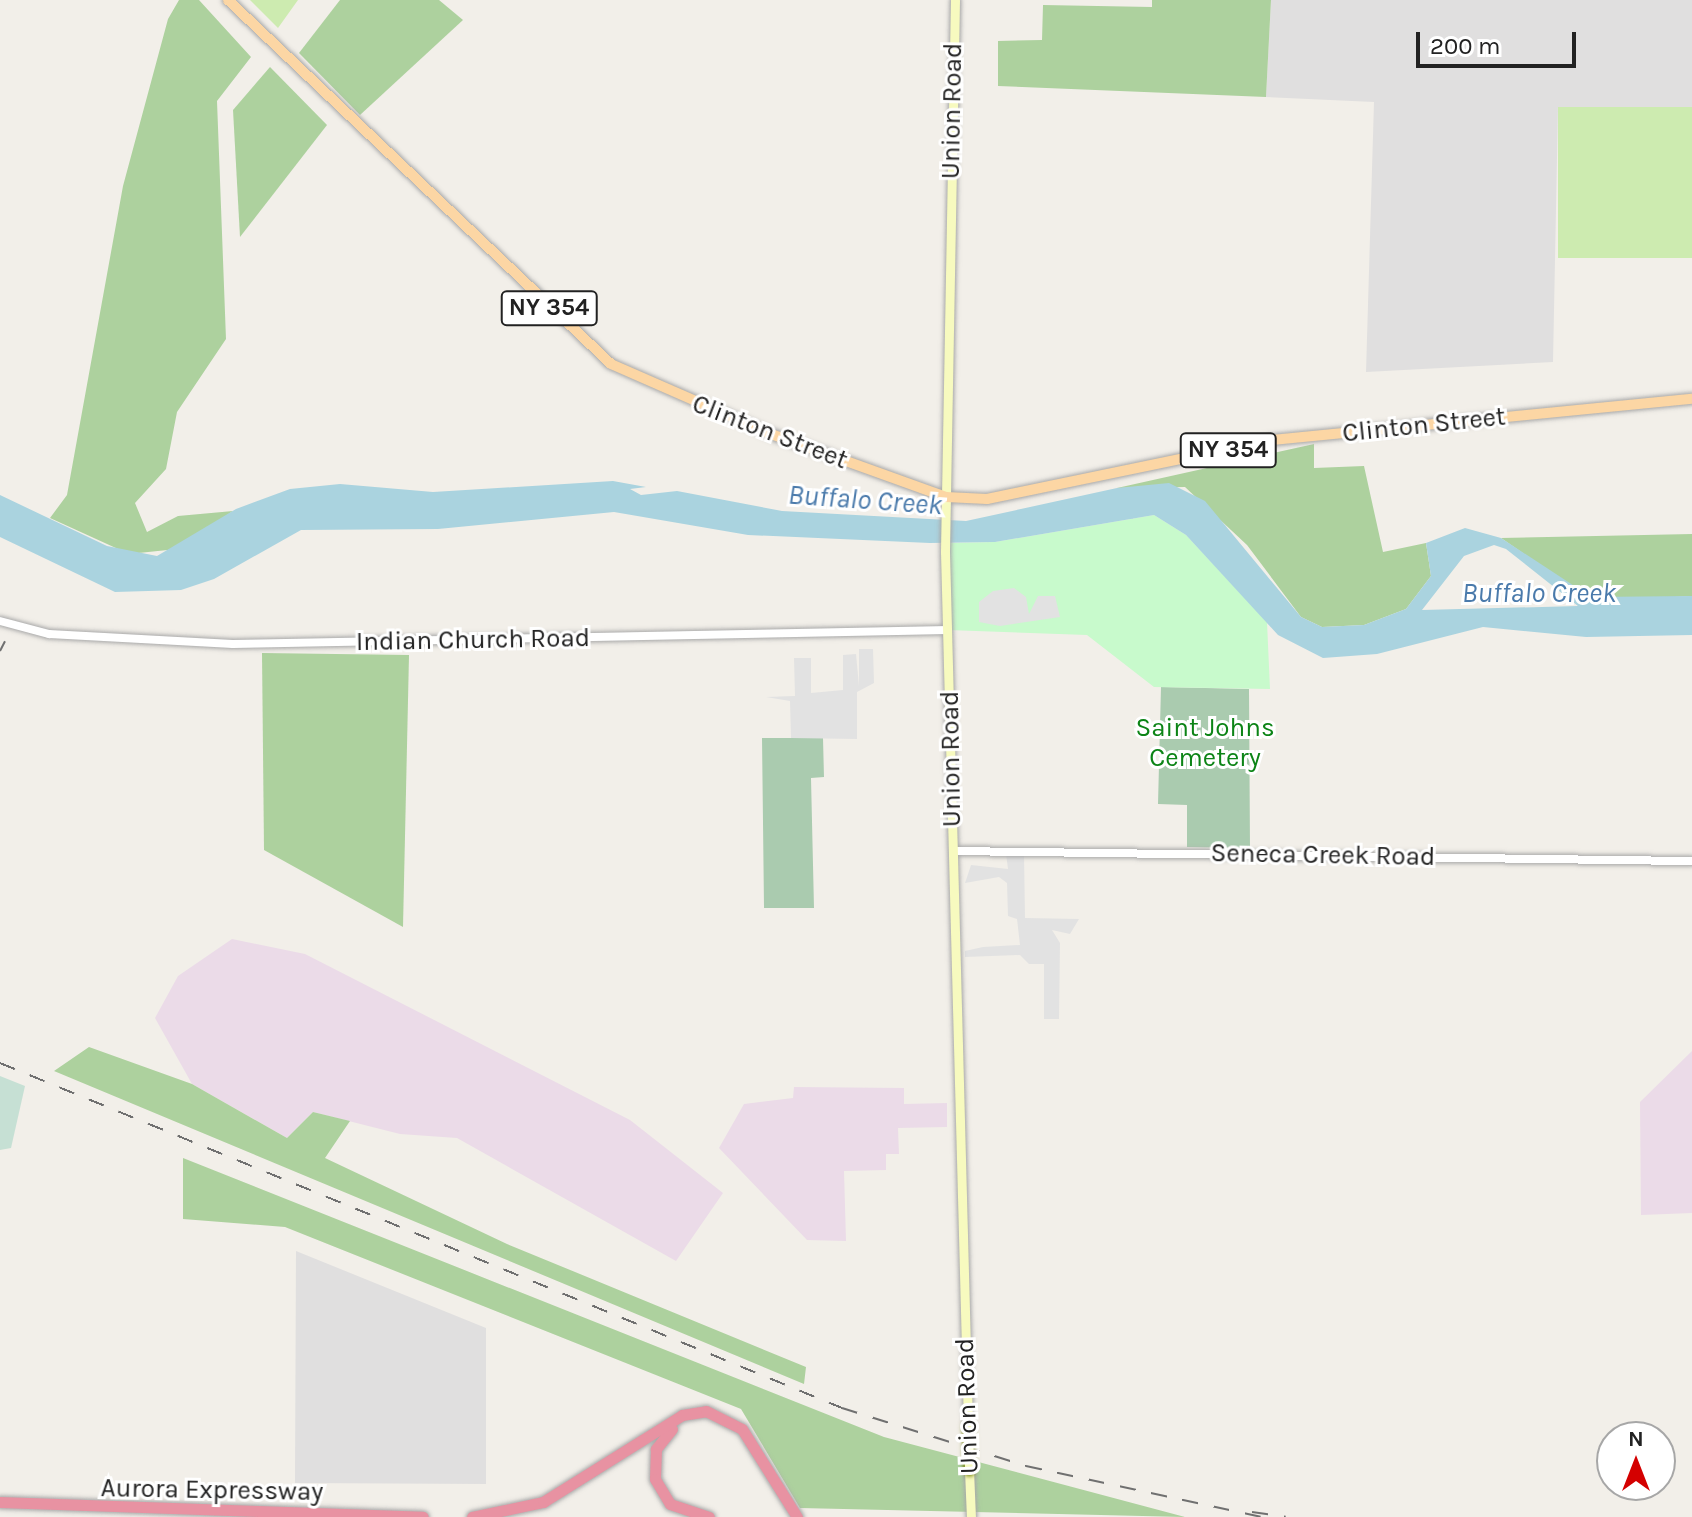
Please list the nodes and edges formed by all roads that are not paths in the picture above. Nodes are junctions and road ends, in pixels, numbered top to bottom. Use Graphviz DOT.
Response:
graph roads {
  1 [pos="228,0"];
  2 [pos="955,0"];
  3 [pos="1692,399"];
  4 [pos="946,502"];
  5 [pos="0,621"];
  6 [pos="948,630"];
  7 [pos="953,851"];
  8 [pos="1692,861"];
  9 [pos="0,1502"];
  10 [pos="791,1512"];
  11 [pos="970,1514"];
  12 [pos="423,1517"];
  13 [pos="472,1517"];
  14 [pos="709,1517"];
  1 -- 4 [label="main road, Clinton Street / NY 354"];
  2 -- 4 [label="main road, Union Road"];
  3 -- 4 [label="main road, Clinton Street / NY 354"];
  4 -- 6 [label="main road, Union Road"];
  5 -- 6 [label="street, Indian Church Road"];
  6 -- 7 [label="main road, Union Road"];
  7 -- 8 [label="street, Seneca Creek Road"];
  7 -- 11 [label="main road, Union Road, bridge"];
  9 -- 12 [label="highway, Aurora Expressway"];
  10 -- 13 [label="highway"];
  10 -- 14 [label="highway"];
}
